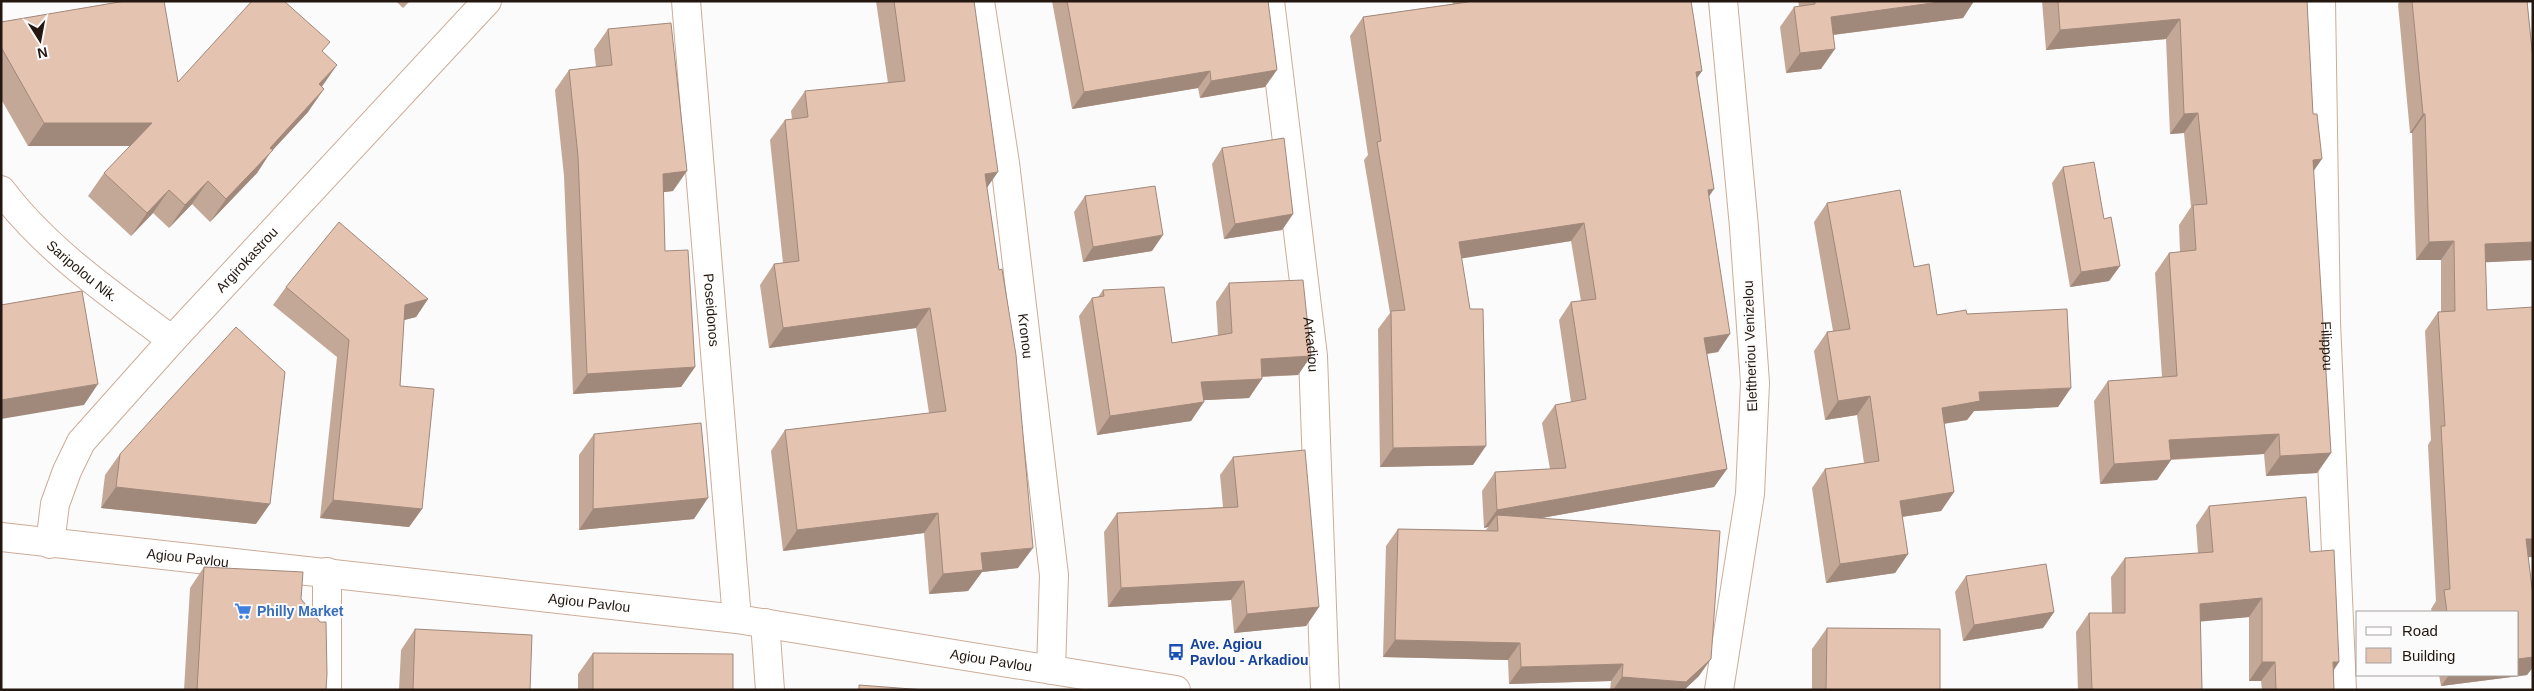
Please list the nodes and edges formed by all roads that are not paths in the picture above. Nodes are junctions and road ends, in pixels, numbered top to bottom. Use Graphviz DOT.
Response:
graph roads {
  1 [pos="487,1"];
  2 [pos="686,1"];
  3 [pos="980,1"];
  4 [pos="1270,1"];
  5 [pos="1723,1"];
  6 [pos="2321,1"];
  7 [pos="1,190"];
  8 [pos="172,340"];
  9 [pos="1,537"];
  10 [pos="50,544"];
  11 [pos="327,572"];
  12 [pos="737,619"];
  13 [pos="765,622"];
  14 [pos="1051,670"];
  15 [pos="327,690"];
  16 [pos="770,690"];
  17 [pos="1176,690"];
  18 [pos="1325,690"];
  19 [pos="1719,690"];
  20 [pos="2342,690"];
  1 -- 8 [label="street, Argirokastrou"];
  2 -- 12 [label="street, Poseidonos"];
  3 -- 14 [label="street, Kronou"];
  4 -- 18 [label="street, Arkadiou"];
  5 -- 19 [label="street, Eleftheriou Venizelou"];
  6 -- 20 [label="street, Filippou"];
  7 -- 8 [label="street, Saripolou Nik."];
  8 -- 10 [label="street, Argirokastrou"];
  9 -- 10 [label="street, Agiou Pavlou"];
  10 -- 11 [label="street, Agiou Pavlou"];
  11 -- 12 [label="street, Agiou Pavlou"];
  11 -- 15 [label="street"];
  12 -- 13 [label="street, Agiou Pavlou"];
  13 -- 14 [label="street, Agiou Pavlou"];
  13 -- 16 [label="street"];
  14 -- 17 [label="street, Agiou Pavlou"];
}
